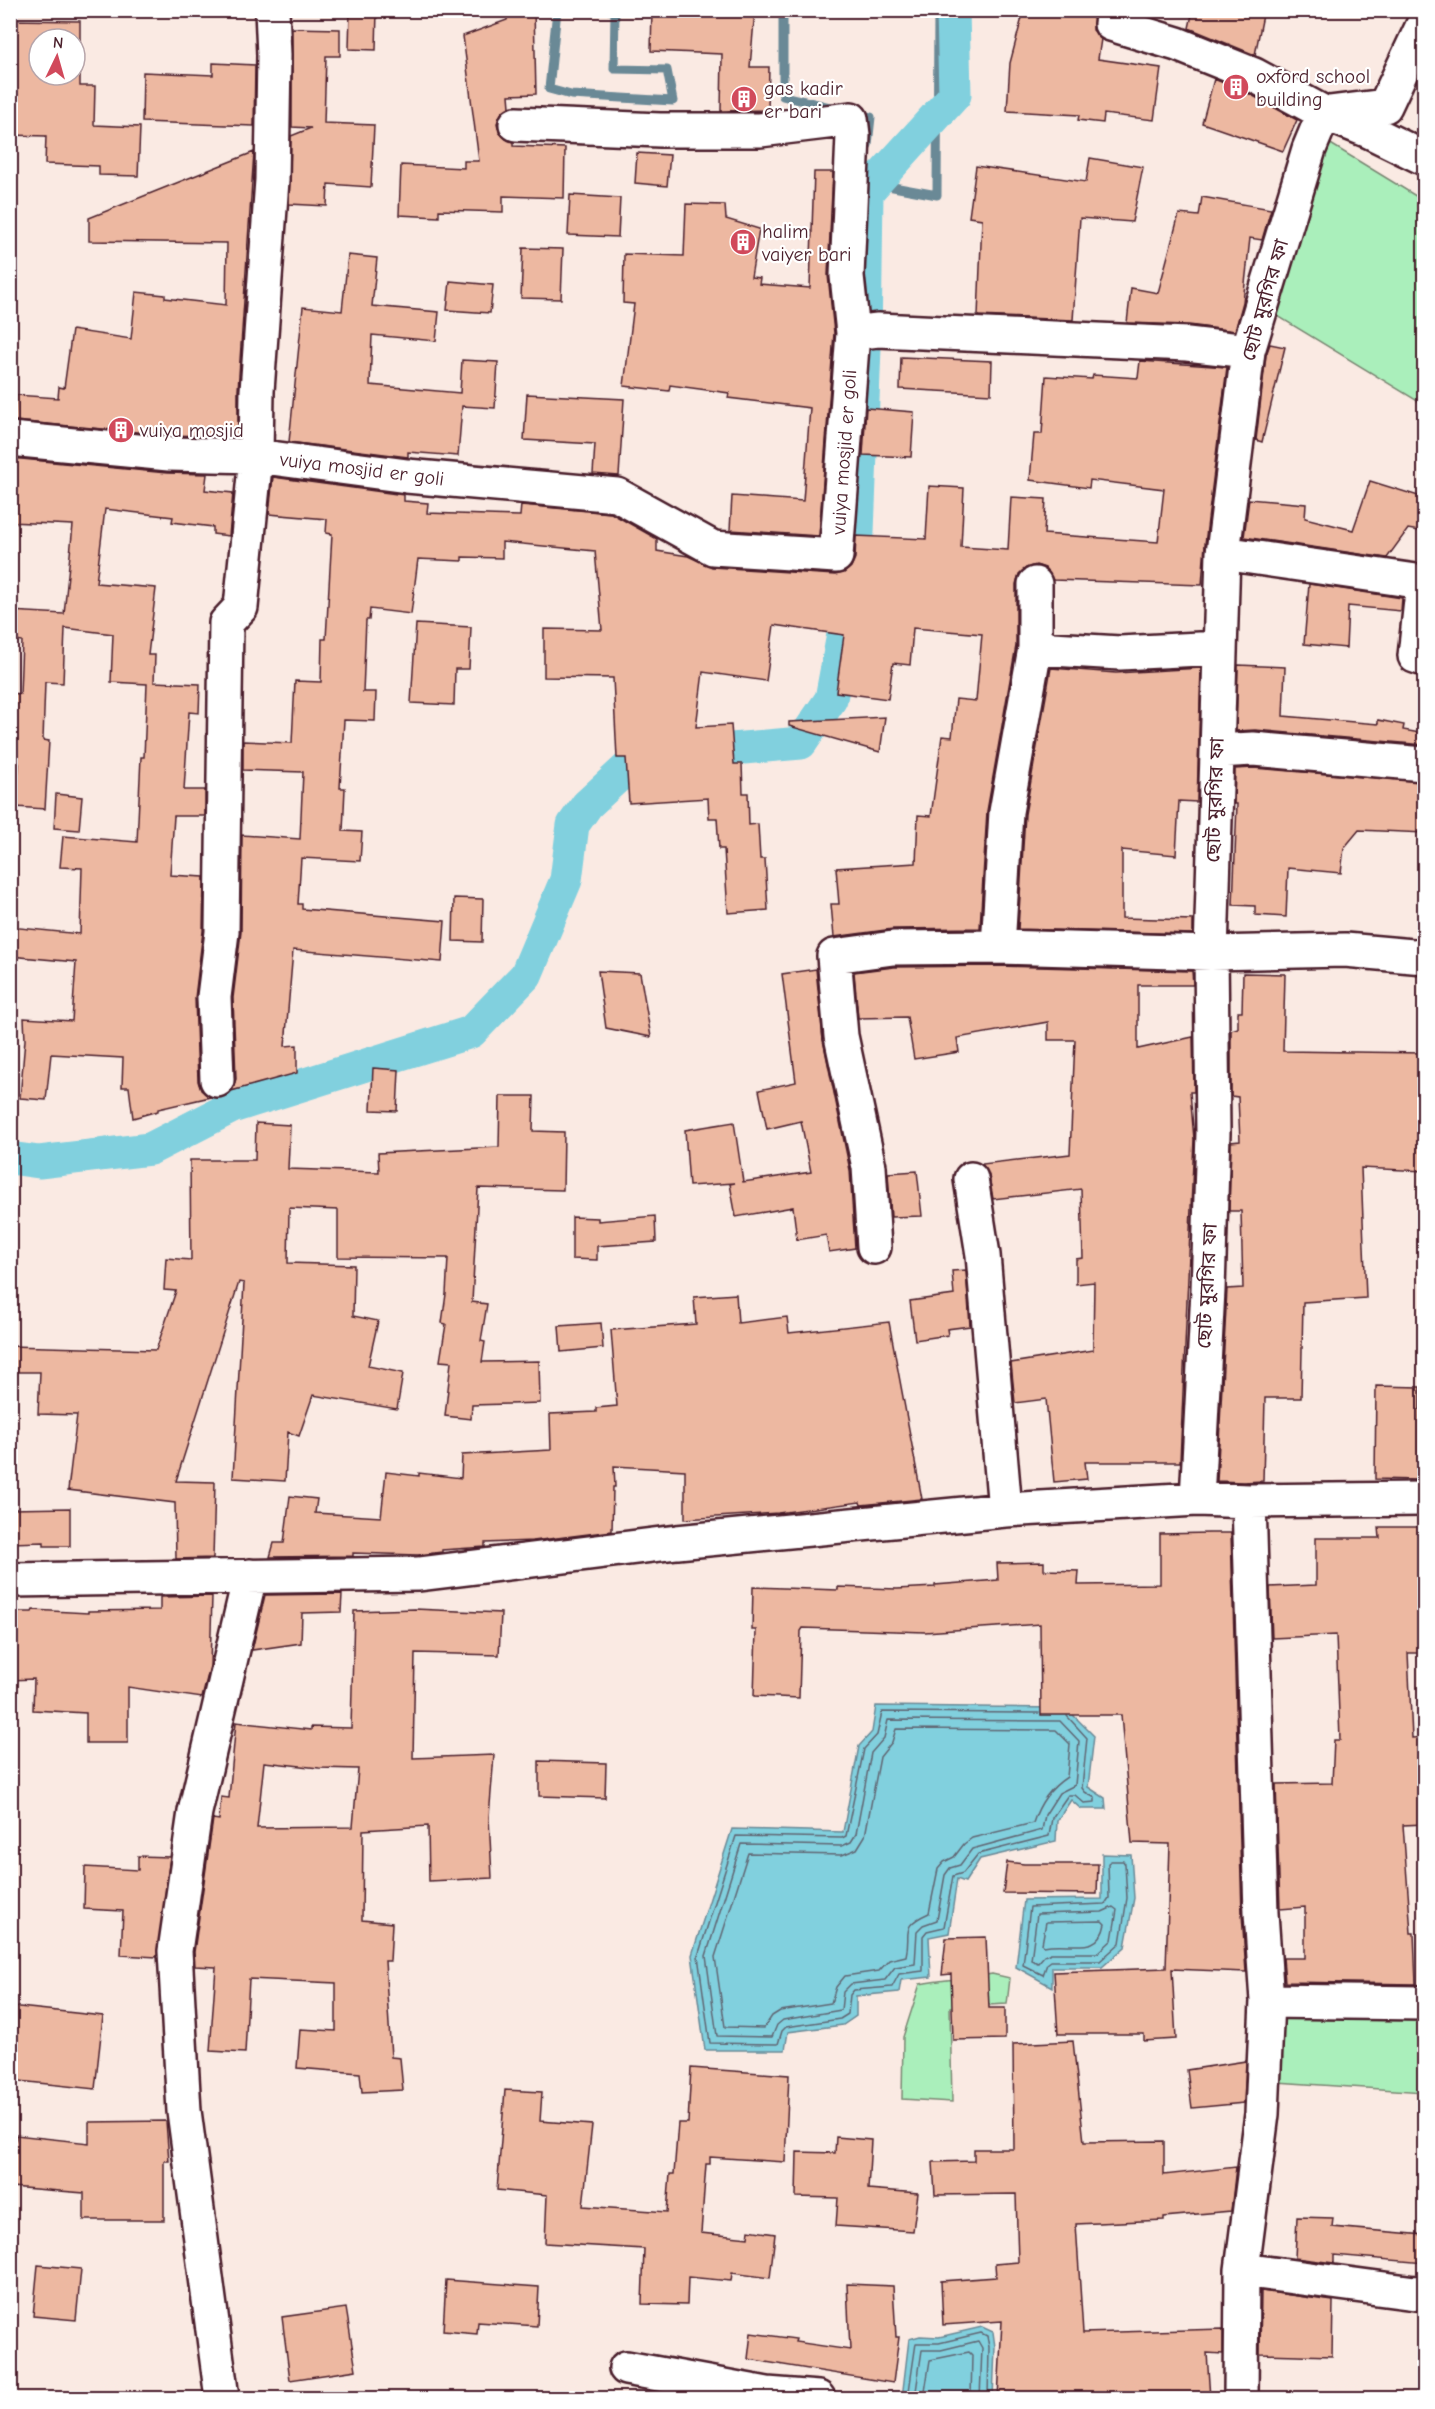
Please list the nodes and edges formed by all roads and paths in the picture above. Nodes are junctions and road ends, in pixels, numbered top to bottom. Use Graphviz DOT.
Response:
graph roads {
  1 [pos="272,10"];
  2 [pos="1113,10"];
  3 [pos="1425,23"];
  4 [pos="1324,113"];
  5 [pos="516,124"];
  6 [pos="1425,158"];
  7 [pos="853,333"];
  8 [pos="1248,351"];
  9 [pos="10,439"];
  10 [pos="256,456"];
  11 [pos="1223,553"];
  12 [pos="1035,584"];
  13 [pos="1035,648"];
  14 [pos="1220,648"];
  15 [pos="1425,659"];
  16 [pos="1217,751"];
  17 [pos="1425,764"];
  18 [pos="998,946"];
  19 [pos="1210,953"];
  20 [pos="1425,957"];
  21 [pos="217,1080"];
  22 [pos="970,1179"];
  23 [pos="874,1247"];
  24 [pos="1425,1498"];
  25 [pos="1197,1499"];
  26 [pos="1250,1501"];
  27 [pos="1005,1510"];
  28 [pos="250,1576"];
  29 [pos="10,1580"];
  30 [pos="1267,2001"];
  31 [pos="1425,2003"];
  32 [pos="1242,2270"];
  33 [pos="1425,2292"];
  34 [pos="626,2368"];
  35 [pos="217,2397"];
  36 [pos="818,2398"];
  37 [pos="1241,2398"];
  1 -- 10 [label="street"];
  2 -- 4 [label="street"];
  3 -- 4 [label="street"];
  4 -- 6 [label="street"];
  4 -- 8 [label="street, ছোট মুরগির ফা"];
  5 -- 7 [label="street"];
  7 -- 8 [label="street"];
  7 -- 10 [label="street, vuiya mosjid er goli"];
  8 -- 11 [label="street, ছোট মুরগির ফা"];
  9 -- 10 [label="street, vuiya mosjid er goli"];
  10 -- 21 [label="street"];
  11 -- 14 [label="street, ছোট মুরগির ফা"];
  11 -- 15 [label="street"];
  12 -- 13 [label="street"];
  13 -- 14 [label="street"];
  13 -- 18 [label="street"];
  14 -- 16 [label="street, ছোট মুরগির ফা"];
  16 -- 17 [label="street"];
  16 -- 19 [label="street, ছোট মুরগির ফা"];
  18 -- 19 [label="street"];
  18 -- 23 [label="street"];
  19 -- 20 [label="street"];
  19 -- 25 [label="street, ছোট মুরগির ফা"];
  22 -- 27 [label="street"];
  24 -- 26 [label="street"];
  25 -- 26 [label="street"];
  25 -- 27 [label="street"];
  26 -- 30 [label="street"];
  27 -- 28 [label="street"];
  28 -- 29 [label="street"];
  28 -- 35 [label="street"];
  30 -- 31 [label="street"];
  30 -- 32 [label="street"];
  32 -- 33 [label="street"];
  32 -- 37 [label="street"];
  34 -- 36 [label="street"];
}
